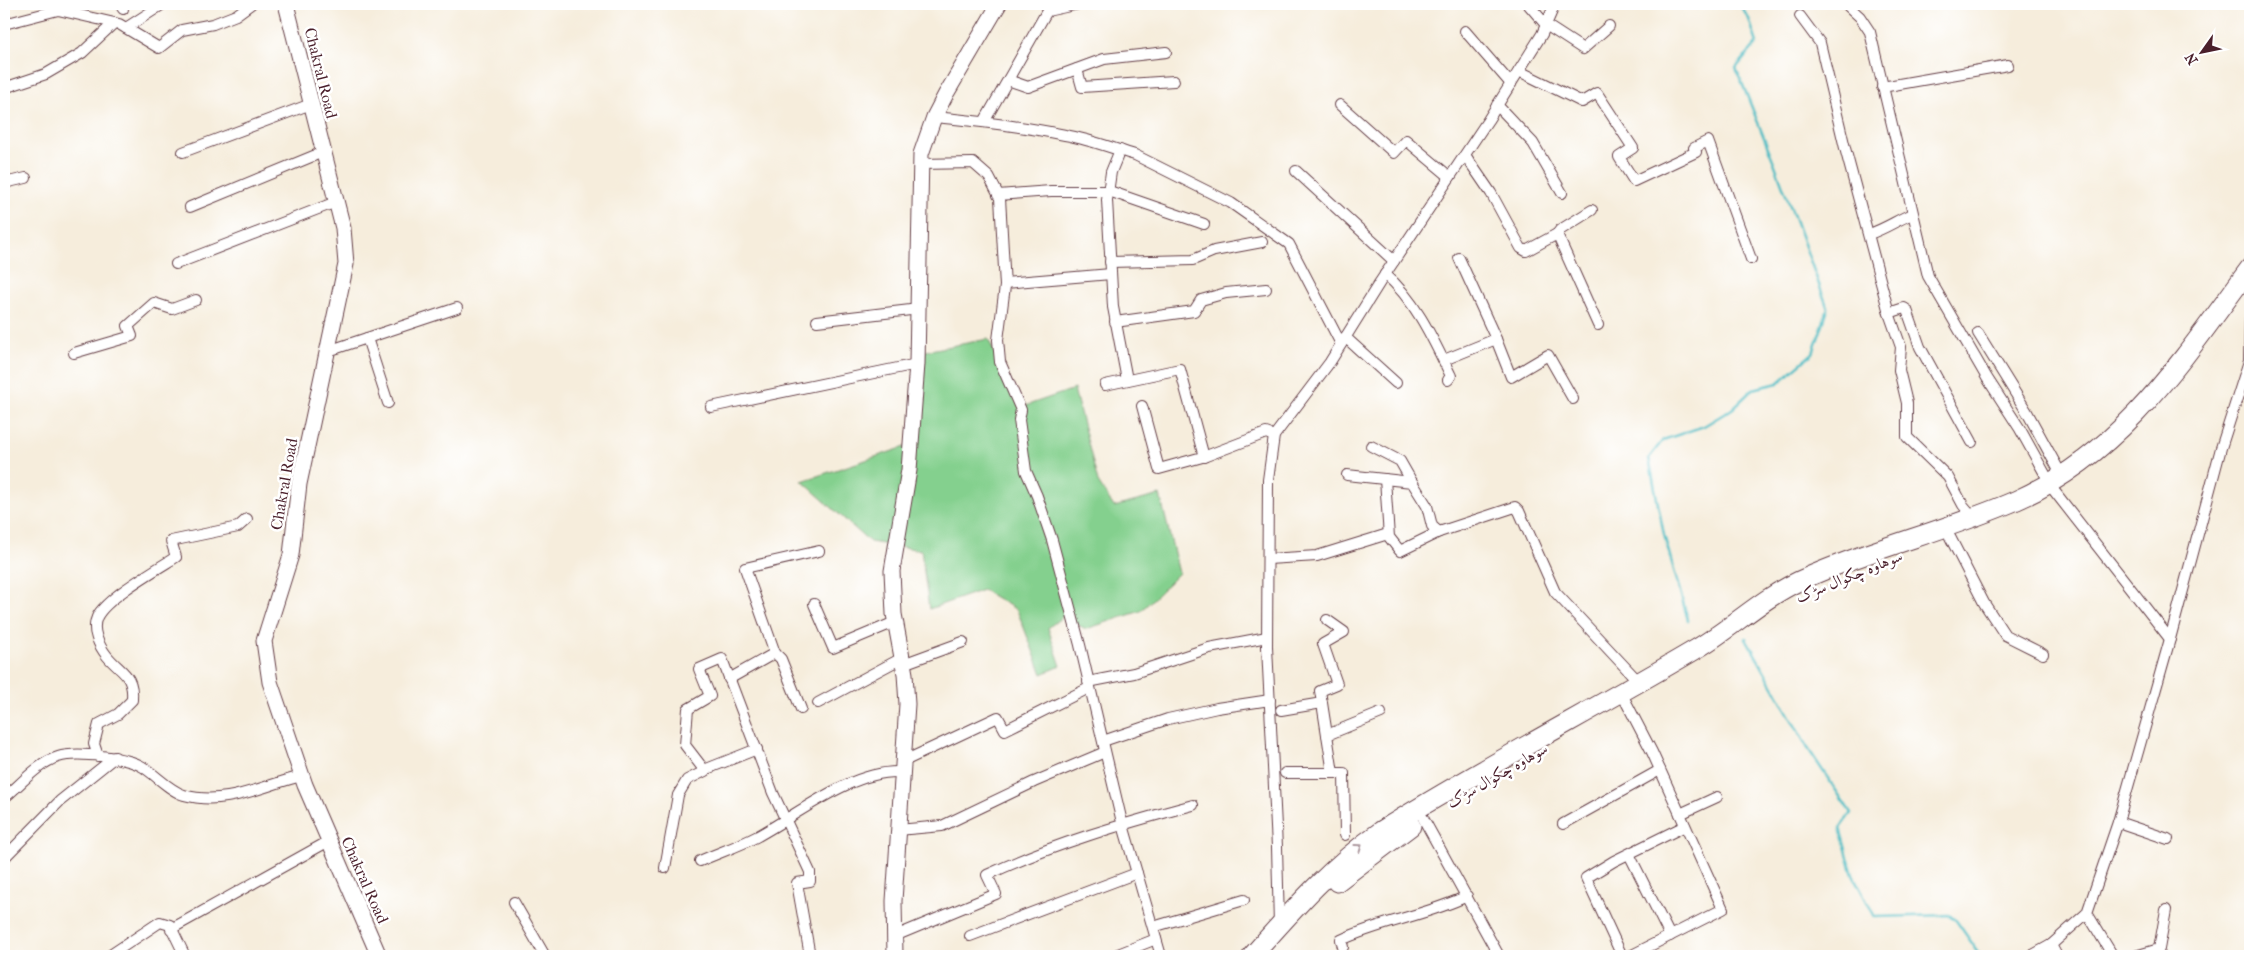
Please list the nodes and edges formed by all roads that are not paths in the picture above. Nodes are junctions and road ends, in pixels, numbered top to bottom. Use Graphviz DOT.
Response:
graph roads {
  1 [pos="163,4"];
  2 [pos="251,4"];
  3 [pos="286,4"];
  4 [pos="999,4"];
  5 [pos="1079,4"];
  6 [pos="1528,4"];
  7 [pos="1555,4"];
  8 [pos="1850,4"];
  9 [pos="1049,7"];
  10 [pos="1800,16"];
  11 [pos="114,23"];
  12 [pos="4,24"];
  13 [pos="1546,25"];
  14 [pos="1609,26"];
  15 [pos="126,28"];
  16 [pos="1465,31"];
  17 [pos="1166,52"];
  18 [pos="2008,65"];
  19 [pos="1077,69"];
  20 [pos="1519,70"];
  21 [pos="1008,80"];
  22 [pos="1174,81"];
  23 [pos="1511,84"];
  24 [pos="1882,87"];
  25 [pos="4,88"];
  26 [pos="311,104"];
  27 [pos="1340,105"];
  28 [pos="1497,105"];
  29 [pos="934,117"];
  30 [pos="984,122"];
  31 [pos="1120,150"];
  32 [pos="183,152"];
  33 [pos="323,152"];
  34 [pos="1464,155"];
  35 [pos="921,164"];
  36 [pos="1296,171"];
  37 [pos="1450,177"];
  38 [pos="26,178"];
  39 [pos="4,184"];
  40 [pos="1109,191"];
  41 [pos="1562,193"];
  42 [pos="998,195"];
  43 [pos="336,202"];
  44 [pos="190,207"];
  45 [pos="1592,210"];
  46 [pos="1912,214"];
  47 [pos="1204,224"];
  48 [pos="1557,234"];
  49 [pos="1869,234"];
  50 [pos="1262,242"];
  51 [pos="1459,258"];
  52 [pos="1751,259"];
  53 [pos="1394,260"];
  54 [pos="1110,262"];
  55 [pos="176,264"];
  56 [pos="2250,268"];
  57 [pos="1111,274"];
  58 [pos="1385,274"];
  59 [pos="1004,283"];
  60 [pos="2250,289"];
  61 [pos="1266,290"];
  62 [pos="196,300"];
  63 [pos="457,308"];
  64 [pos="919,309"];
  65 [pos="1890,313"];
  66 [pos="2250,316"];
  67 [pos="817,321"];
  68 [pos="1115,322"];
  69 [pos="1598,325"];
  70 [pos="1978,333"];
  71 [pos="367,338"];
  72 [pos="1496,339"];
  73 [pos="1343,341"];
  74 [pos="328,352"];
  75 [pos="74,353"];
  76 [pos="1444,360"];
  77 [pos="917,364"];
  78 [pos="1126,380"];
  79 [pos="1448,380"];
  80 [pos="1396,383"];
  81 [pos="1105,384"];
  82 [pos="1572,399"];
  83 [pos="388,403"];
  84 [pos="1142,406"];
  85 [pos="711,407"];
  86 [pos="1274,436"];
  87 [pos="1972,442"];
  88 [pos="1371,446"];
  89 [pos="1204,457"];
  90 [pos="1347,475"];
  91 [pos="1385,479"];
  92 [pos="1412,482"];
  93 [pos="2055,484"];
  94 [pos="1973,517"];
  95 [pos="247,520"];
  96 [pos="1439,532"];
  97 [pos="1388,534"];
  98 [pos="1950,536"];
  99 [pos="819,551"];
  100 [pos="1268,559"];
  101 [pos="814,604"];
  102 [pos="1327,620"];
  103 [pos="895,622"];
  104 [pos="1267,637"];
  105 [pos="2170,639"];
  106 [pos="963,642"];
  107 [pos="775,652"];
  108 [pos="2043,654"];
  109 [pos="903,661"];
  110 [pos="729,679"];
  111 [pos="1640,682"];
  112 [pos="1088,685"];
  113 [pos="1270,700"];
  114 [pos="1625,700"];
  115 [pos="818,703"];
  116 [pos="1322,703"];
  117 [pos="801,709"];
  118 [pos="1281,710"];
  119 [pos="1381,713"];
  120 [pos="1327,734"];
  121 [pos="1104,746"];
  122 [pos="756,749"];
  123 [pos="98,756"];
  124 [pos="116,757"];
  125 [pos="902,767"];
  126 [pos="704,770"];
  127 [pos="1660,770"];
  128 [pos="1333,773"];
  129 [pos="1285,774"];
  130 [pos="302,776"];
  131 [pos="1717,797"];
  132 [pos="4,798"];
  133 [pos="1193,805"];
  134 [pos="1680,814"];
  135 [pos="787,820"];
  136 [pos="2118,822"];
  137 [pos="1416,823"];
  138 [pos="1122,824"];
  139 [pos="1563,824"];
  140 [pos="1685,826"];
  141 [pos="898,830"];
  142 [pos="1345,835"];
  143 [pos="2168,839"];
  144 [pos="329,841"];
  145 [pos="1630,854"];
  146 [pos="4,858"];
  147 [pos="700,861"];
  148 [pos="665,868"];
  149 [pos="1137,873"];
  150 [pos="1467,896"];
  151 [pos="1244,900"];
  152 [pos="514,902"];
  153 [pos="2166,910"];
  154 [pos="2087,913"];
  155 [pos="1279,925"];
  156 [pos="1153,927"];
  157 [pos="171,929"];
  158 [pos="895,936"];
  159 [pos="970,936"];
  160 [pos="1670,936"];
  161 [pos="1156,940"];
  162 [pos="2051,946"];
  163 [pos="1344,947"];
  164 [pos="122,953"];
  165 [pos="109,956"];
  166 [pos="185,956"];
  167 [pos="379,956"];
  168 [pos="545,956"];
  169 [pos="810,956"];
  170 [pos="895,956"];
  171 [pos="1113,956"];
  172 [pos="1161,956"];
  173 [pos="1252,956"];
  174 [pos="1264,956"];
  175 [pos="1499,956"];
  176 [pos="1622,956"];
  177 [pos="1630,956"];
  178 [pos="2030,956"];
  179 [pos="2057,956"];
  180 [pos="2113,956"];
  181 [pos="2135,956"];
  1 -- 15 [label="street"];
  2 -- 15 [label="street"];
  3 -- 26 [label="street, Chakral Road"];
  4 -- 29 [label="street"];
  5 -- 9 [label="street"];
  6 -- 13 [label="street"];
  7 -- 13 [label="street"];
  8 -- 24 [label="street"];
  9 -- 21 [label="street"];
  10 -- 49 [label="street"];
  11 -- 12 [label="street"];
  11 -- 15 [label="street"];
  11 -- 25 [label="street"];
  13 -- 14 [label="street"];
  13 -- 20 [label="street"];
  16 -- 23 [label="street"];
  17 -- 19 [label="street"];
  18 -- 24 [label="street"];
  19 -- 21 [label="street"];
  19 -- 22 [label="street"];
  20 -- 23 [label="street"];
  20 -- 52 [label="street"];
  21 -- 30 [label="street"];
  23 -- 28 [label="street"];
  24 -- 46 [label="street"];
  26 -- 32 [label="street"];
  26 -- 33 [label="street, Chakral Road"];
  27 -- 37 [label="street"];
  28 -- 34 [label="street"];
  28 -- 41 [label="street"];
  29 -- 30 [label="street"];
  29 -- 35 [label="street"];
  30 -- 31 [label="street"];
  31 -- 40 [label="street"];
  31 -- 73 [label="street"];
  33 -- 43 [label="street, Chakral Road"];
  33 -- 44 [label="street"];
  34 -- 37 [label="street"];
  34 -- 48 [label="street"];
  35 -- 42 [label="street"];
  35 -- 64 [label="street"];
  36 -- 53 [label="street"];
  37 -- 53 [label="street"];
  38 -- 39 [label="street"];
  40 -- 42 [label="street"];
  40 -- 47 [label="street"];
  40 -- 54 [label="street"];
  42 -- 59 [label="street"];
  43 -- 55 [label="street"];
  43 -- 74 [label="street, Chakral Road"];
  45 -- 48 [label="street"];
  46 -- 49 [label="street"];
  46 -- 93 [label="street"];
  48 -- 69 [label="street"];
  49 -- 65 [label="street"];
  50 -- 54 [label="street"];
  51 -- 72 [label="street"];
  53 -- 58 [label="street"];
  54 -- 57 [label="street"];
  56 -- 93 [label="highway"];
  57 -- 59 [label="street"];
  57 -- 68 [label="street"];
  58 -- 73 [label="street"];
  58 -- 76 [label="street"];
  59 -- 112 [label="street"];
  60 -- 93 [label="highway, سوہاوہ چکوال سڑک"];
  61 -- 68 [label="street"];
  62 -- 75 [label="street"];
  63 -- 71 [label="street"];
  64 -- 67 [label="street"];
  64 -- 77 [label="street"];
  65 -- 87 [label="street"];
  65 -- 94 [label="street"];
  66 -- 105 [label="street"];
  68 -- 78 [label="street"];
  70 -- 93 [label="street"];
  71 -- 74 [label="street"];
  71 -- 83 [label="street"];
  72 -- 76 [label="street"];
  72 -- 82 [label="street"];
  73 -- 80 [label="street"];
  73 -- 86 [label="street"];
  74 -- 130 [label="street, Chakral Road"];
  76 -- 79 [label="street"];
  77 -- 85 [label="street"];
  77 -- 103 [label="street"];
  78 -- 81 [label="street"];
  78 -- 89 [label="street"];
  84 -- 89 [label="street"];
  86 -- 89 [label="street"];
  86 -- 100 [label="street"];
  88 -- 92 [label="street"];
  90 -- 91 [label="street"];
  91 -- 92 [label="street"];
  91 -- 97 [label="street"];
  92 -- 96 [label="street"];
  93 -- 94 [label="highway"];
  93 -- 98 [label="highway, سوہاوہ چکوال سڑک"];
  93 -- 105 [label="street"];
  94 -- 111 [label="highway"];
  95 -- 123 [label="street"];
  96 -- 97 [label="street"];
  96 -- 111 [label="street"];
  97 -- 100 [label="street"];
  98 -- 108 [label="street"];
  98 -- 114 [label="highway, سوہاوہ چکوال سڑک"];
  99 -- 107 [label="street"];
  100 -- 104 [label="street"];
  101 -- 103 [label="street"];
  102 -- 116 [label="street"];
  103 -- 109 [label="street"];
  104 -- 112 [label="street"];
  104 -- 113 [label="street"];
  105 -- 136 [label="street"];
  106 -- 109 [label="street"];
  107 -- 110 [label="street"];
  107 -- 117 [label="street"];
  109 -- 115 [label="street"];
  109 -- 125 [label="street"];
  110 -- 122 [label="street"];
  110 -- 126 [label="street"];
  155 -- 111 [label="highway, one-way"];
  112 -- 121 [label="street"];
  112 -- 125 [label="street"];
  113 -- 121 [label="street"];
  113 -- 155 [label="street"];
  114 -- 127 [label="street"];
  114 -- 137 [label="highway, سوہاوہ چکوال سڑک"];
  116 -- 118 [label="street"];
  116 -- 120 [label="street"];
  119 -- 120 [label="street"];
  120 -- 128 [label="street"];
  121 -- 138 [label="street"];
  121 -- 141 [label="street"];
  122 -- 126 [label="street"];
  122 -- 135 [label="street"];
  123 -- 124 [label="street"];
  123 -- 132 [label="street"];
  124 -- 130 [label="street"];
  124 -- 146 [label="street"];
  125 -- 135 [label="street"];
  125 -- 141 [label="street"];
  126 -- 148 [label="street"];
  127 -- 134 [label="street"];
  127 -- 139 [label="street"];
  128 -- 129 [label="street"];
  128 -- 142 [label="street"];
  130 -- 144 [label="street, Chakral Road"];
  131 -- 134 [label="street"];
  133 -- 138 [label="street"];
  134 -- 140 [label="street"];
  135 -- 147 [label="street"];
  135 -- 169 [label="street"];
  136 -- 143 [label="street"];
  136 -- 154 [label="street"];
  137 -- 150 [label="street"];
  137 -- 174 [label="highway, سوہاوہ چکوال سڑک"];
  138 -- 149 [label="street"];
  138 -- 158 [label="street"];
  140 -- 145 [label="street"];
  140 -- 160 [label="street"];
  141 -- 158 [label="street"];
  144 -- 157 [label="street"];
  144 -- 167 [label="street, Chakral Road"];
  145 -- 160 [label="street"];
  145 -- 176 [label="street"];
  149 -- 156 [label="street"];
  149 -- 159 [label="street"];
  150 -- 163 [label="street"];
  150 -- 175 [label="street"];
  151 -- 156 [label="street"];
  152 -- 168 [label="street"];
  153 -- 181 [label="street"];
  154 -- 162 [label="street"];
  154 -- 180 [label="street"];
  155 -- 173 [label="highway"];
  156 -- 161 [label="street"];
  157 -- 164 [label="street"];
  157 -- 166 [label="street"];
  158 -- 170 [label="street"];
  160 -- 177 [label="street"];
  161 -- 171 [label="street"];
  161 -- 172 [label="street"];
  162 -- 178 [label="street"];
  162 -- 179 [label="street"];
  164 -- 165 [label="street"];
}
